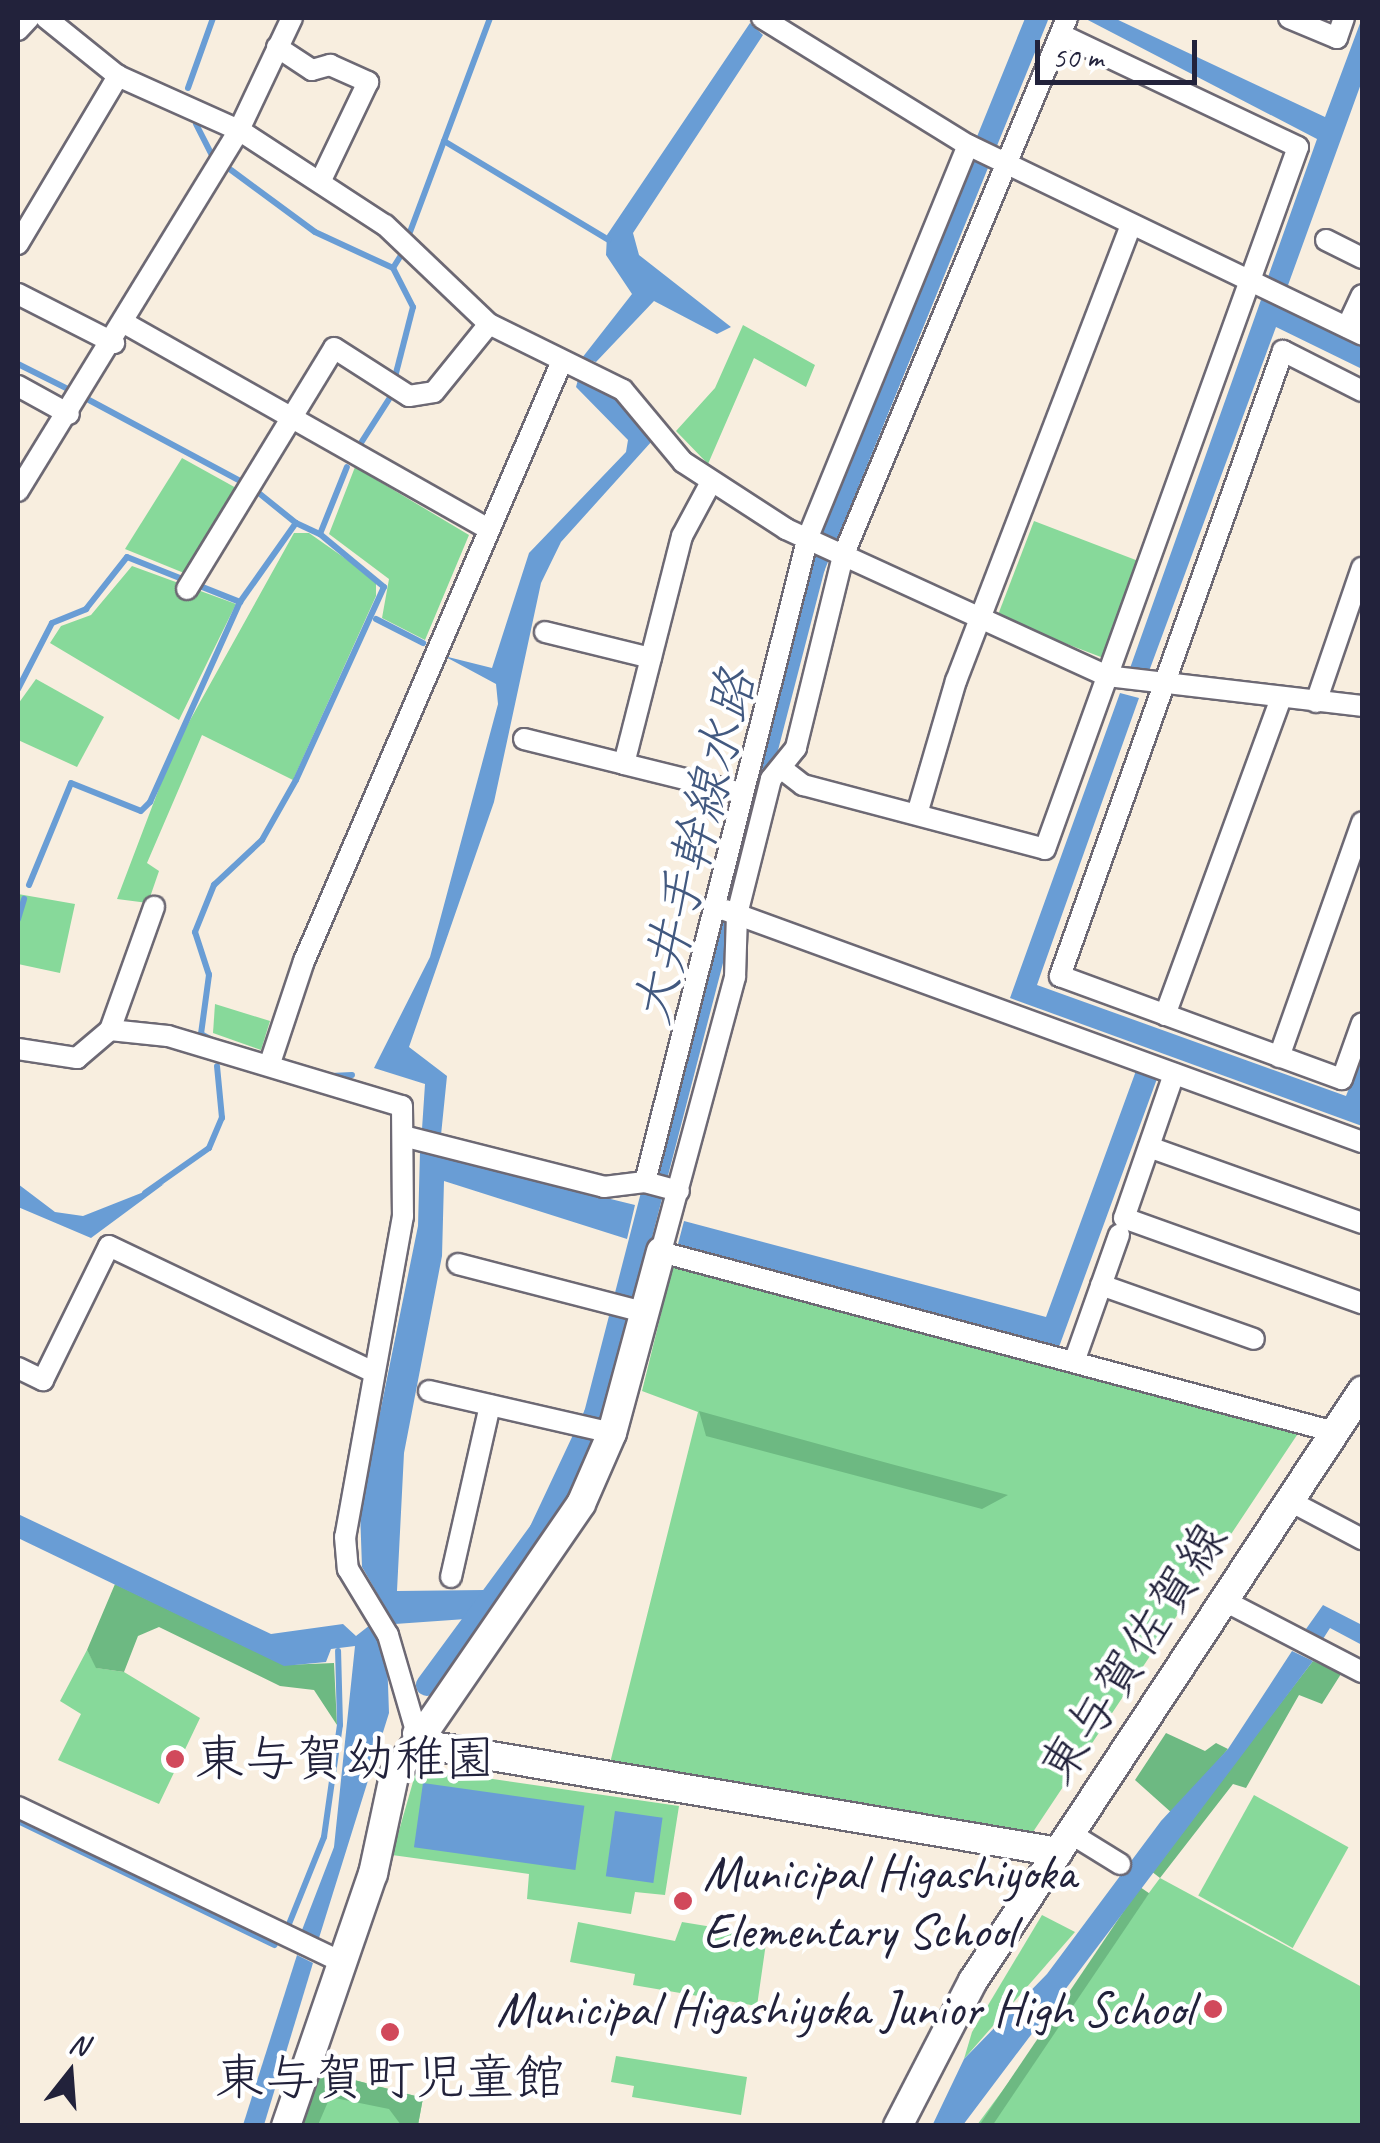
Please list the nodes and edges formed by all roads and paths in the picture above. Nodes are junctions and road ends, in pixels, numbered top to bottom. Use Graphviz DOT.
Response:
graph roads {
  1 [pos="28,18"];
  2 [pos="46,18"];
  3 [pos="292,18"];
  4 [pos="1290,18"];
  5 [pos="1344,18"];
  6 [pos="772,20"];
  7 [pos="1064,26"];
  8 [pos="18,30"];
  9 [pos="278,47"];
  10 [pos="118,76"];
  11 [pos="239,130"];
  12 [pos="968,144"];
  13 [pos="999,158"];
  14 [pos="320,182"];
  15 [pos="1132,224"];
  16 [pos="1326,240"];
  17 [pos="18,244"];
  18 [pos="1362,258"];
  19 [pos="1249,281"];
  20 [pos="18,294"];
  21 [pos="1362,295"];
  22 [pos="126,324"];
  23 [pos="490,324"];
  24 [pos="1355,331"];
  25 [pos="114,343"];
  26 [pos="562,361"];
  27 [pos="18,386"];
  28 [pos="1362,391"];
  29 [pos="70,414"];
  30 [pos="290,420"];
  31 [pos="710,484"];
  32 [pos="18,491"];
  33 [pos="486,528"];
  34 [pos="808,538"];
  35 [pos="837,553"];
  36 [pos="1362,568"];
  37 [pos="190,584"];
  38 [pos="980,623"];
  39 [pos="545,632"];
  40 [pos="651,658"];
  41 [pos="1107,676"];
  42 [pos="1161,688"];
  43 [pos="1280,700"];
  44 [pos="1316,702"];
  45 [pos="1362,706"];
  46 [pos="524,740"];
  47 [pos="624,764"];
  48 [pos="781,768"];
  49 [pos="740,793"];
  50 [pos="917,814"];
  51 [pos="1362,822"];
  52 [pos="154,906"];
  53 [pos="713,906"];
  54 [pos="737,914"];
  55 [pos="1165,1015"];
  56 [pos="1362,1023"];
  57 [pos="110,1030"];
  58 [pos="18,1048"];
  59 [pos="1279,1057"];
  60 [pos="271,1060"];
  61 [pos="1174,1074"];
  62 [pos="407,1137"];
  63 [pos="1362,1142"];
  64 [pos="1149,1147"];
  65 [pos="663,1187"];
  66 [pos="1362,1223"];
  67 [pos="1119,1235"];
  68 [pos="662,1252"];
  69 [pos="458,1264"];
  70 [pos="1101,1286"];
  71 [pos="1362,1303"];
  72 [pos="630,1308"];
  73 [pos="1254,1339"];
  74 [pos="1074,1362"];
  75 [pos="18,1368"];
  76 [pos="372,1370"];
  77 [pos="429,1391"];
  78 [pos="1362,1391"];
  79 [pos="490,1405"];
  80 [pos="598,1430"];
  81 [pos="1331,1430"];
  82 [pos="1286,1499"];
  83 [pos="1362,1539"];
  84 [pos="450,1577"];
  85 [pos="1221,1599"];
  86 [pos="1362,1672"];
  87 [pos="418,1734"];
  88 [pos="18,1808"];
  89 [pos="1064,1843"];
  90 [pos="1120,1864"];
  91 [pos="338,1960"];
  92 [pos="286,2126"];
  93 [pos="898,2126"];
  1 -- 8 [label="street"];
  2 -- 10 [label="street"];
  3 -- 9 [label="street"];
  4 -- 5 [label="street"];
  6 -- 12 [label="street"];
  7 -- 13 [label="street"];
  7 -- 19 [label="street"];
  9 -- 11 [label="street"];
  9 -- 14 [label="street"];
  10 -- 11 [label="street"];
  10 -- 17 [label="street"];
  11 -- 14 [label="street"];
  11 -- 22 [label="street"];
  12 -- 13 [label="street"];
  12 -- 34 [label="street"];
  13 -- 15 [label="street"];
  13 -- 35 [label="street"];
  14 -- 23 [label="street"];
  15 -- 19 [label="street"];
  15 -- 38 [label="street"];
  16 -- 18 [label="street"];
  19 -- 24 [label="street"];
  19 -- 41 [label="street"];
  20 -- 25 [label="street"];
  21 -- 24 [label="street"];
  22 -- 25 [label="street"];
  22 -- 30 [label="street"];
  23 -- 26 [label="street"];
  23 -- 30 [label="street"];
  25 -- 29 [label="street"];
  26 -- 31 [label="street"];
  26 -- 33 [label="street"];
  27 -- 29 [label="street"];
  28 -- 42 [label="street"];
  29 -- 32 [label="street"];
  30 -- 33 [label="street"];
  30 -- 37 [label="street"];
  31 -- 34 [label="street"];
  31 -- 40 [label="street"];
  33 -- 60 [label="street"];
  34 -- 35 [label="street"];
  34 -- 49 [label="street"];
  35 -- 38 [label="street"];
  35 -- 48 [label="street"];
  36 -- 44 [label="street"];
  38 -- 41 [label="street"];
  38 -- 50 [label="street"];
  39 -- 40 [label="street"];
  40 -- 47 [label="street"];
  41 -- 42 [label="street"];
  41 -- 50 [label="street"];
  42 -- 43 [label="street"];
  42 -- 55 [label="street"];
  43 -- 44 [label="street"];
  43 -- 55 [label="street"];
  44 -- 45 [label="street"];
  46 -- 47 [label="street"];
  47 -- 49 [label="street"];
  48 -- 50 [label="street"];
  48 -- 54 [label="street"];
  49 -- 53 [label="street"];
  51 -- 59 [label="street"];
  52 -- 57 [label="street"];
  53 -- 54 [label="street"];
  53 -- 65 [label="street"];
  54 -- 61 [label="street"];
  54 -- 65 [label="street"];
  55 -- 59 [label="street"];
  56 -- 59 [label="street"];
  57 -- 58 [label="street"];
  57 -- 60 [label="street"];
  60 -- 62 [label="street"];
  61 -- 63 [label="street"];
  61 -- 64 [label="street"];
  62 -- 65 [label="street"];
  62 -- 76 [label="street"];
  64 -- 66 [label="street"];
  64 -- 71 [label="street"];
  65 -- 68 [label="street"];
  67 -- 70 [label="street"];
  68 -- 72 [label="street"];
  68 -- 74 [label="street"];
  69 -- 72 [label="street"];
  70 -- 73 [label="street"];
  70 -- 74 [label="street"];
  72 -- 80 [label="street"];
  74 -- 81 [label="street"];
  75 -- 76 [label="street"];
  76 -- 87 [label="street"];
  77 -- 79 [label="street"];
  78 -- 81 [label="street, 東与賀佐賀線"];
  79 -- 80 [label="street"];
  79 -- 84 [label="street"];
  80 -- 87 [label="street"];
  81 -- 82 [label="street, 東与賀佐賀線"];
  82 -- 83 [label="street"];
  82 -- 85 [label="street, 東与賀佐賀線"];
  85 -- 86 [label="street"];
  85 -- 89 [label="street, 東与賀佐賀線"];
  87 -- 89 [label="street"];
  87 -- 91 [label="street"];
  88 -- 91 [label="street"];
  89 -- 90 [label="street"];
  89 -- 93 [label="street, 東与賀佐賀線"];
  91 -- 92 [label="street"];
}
